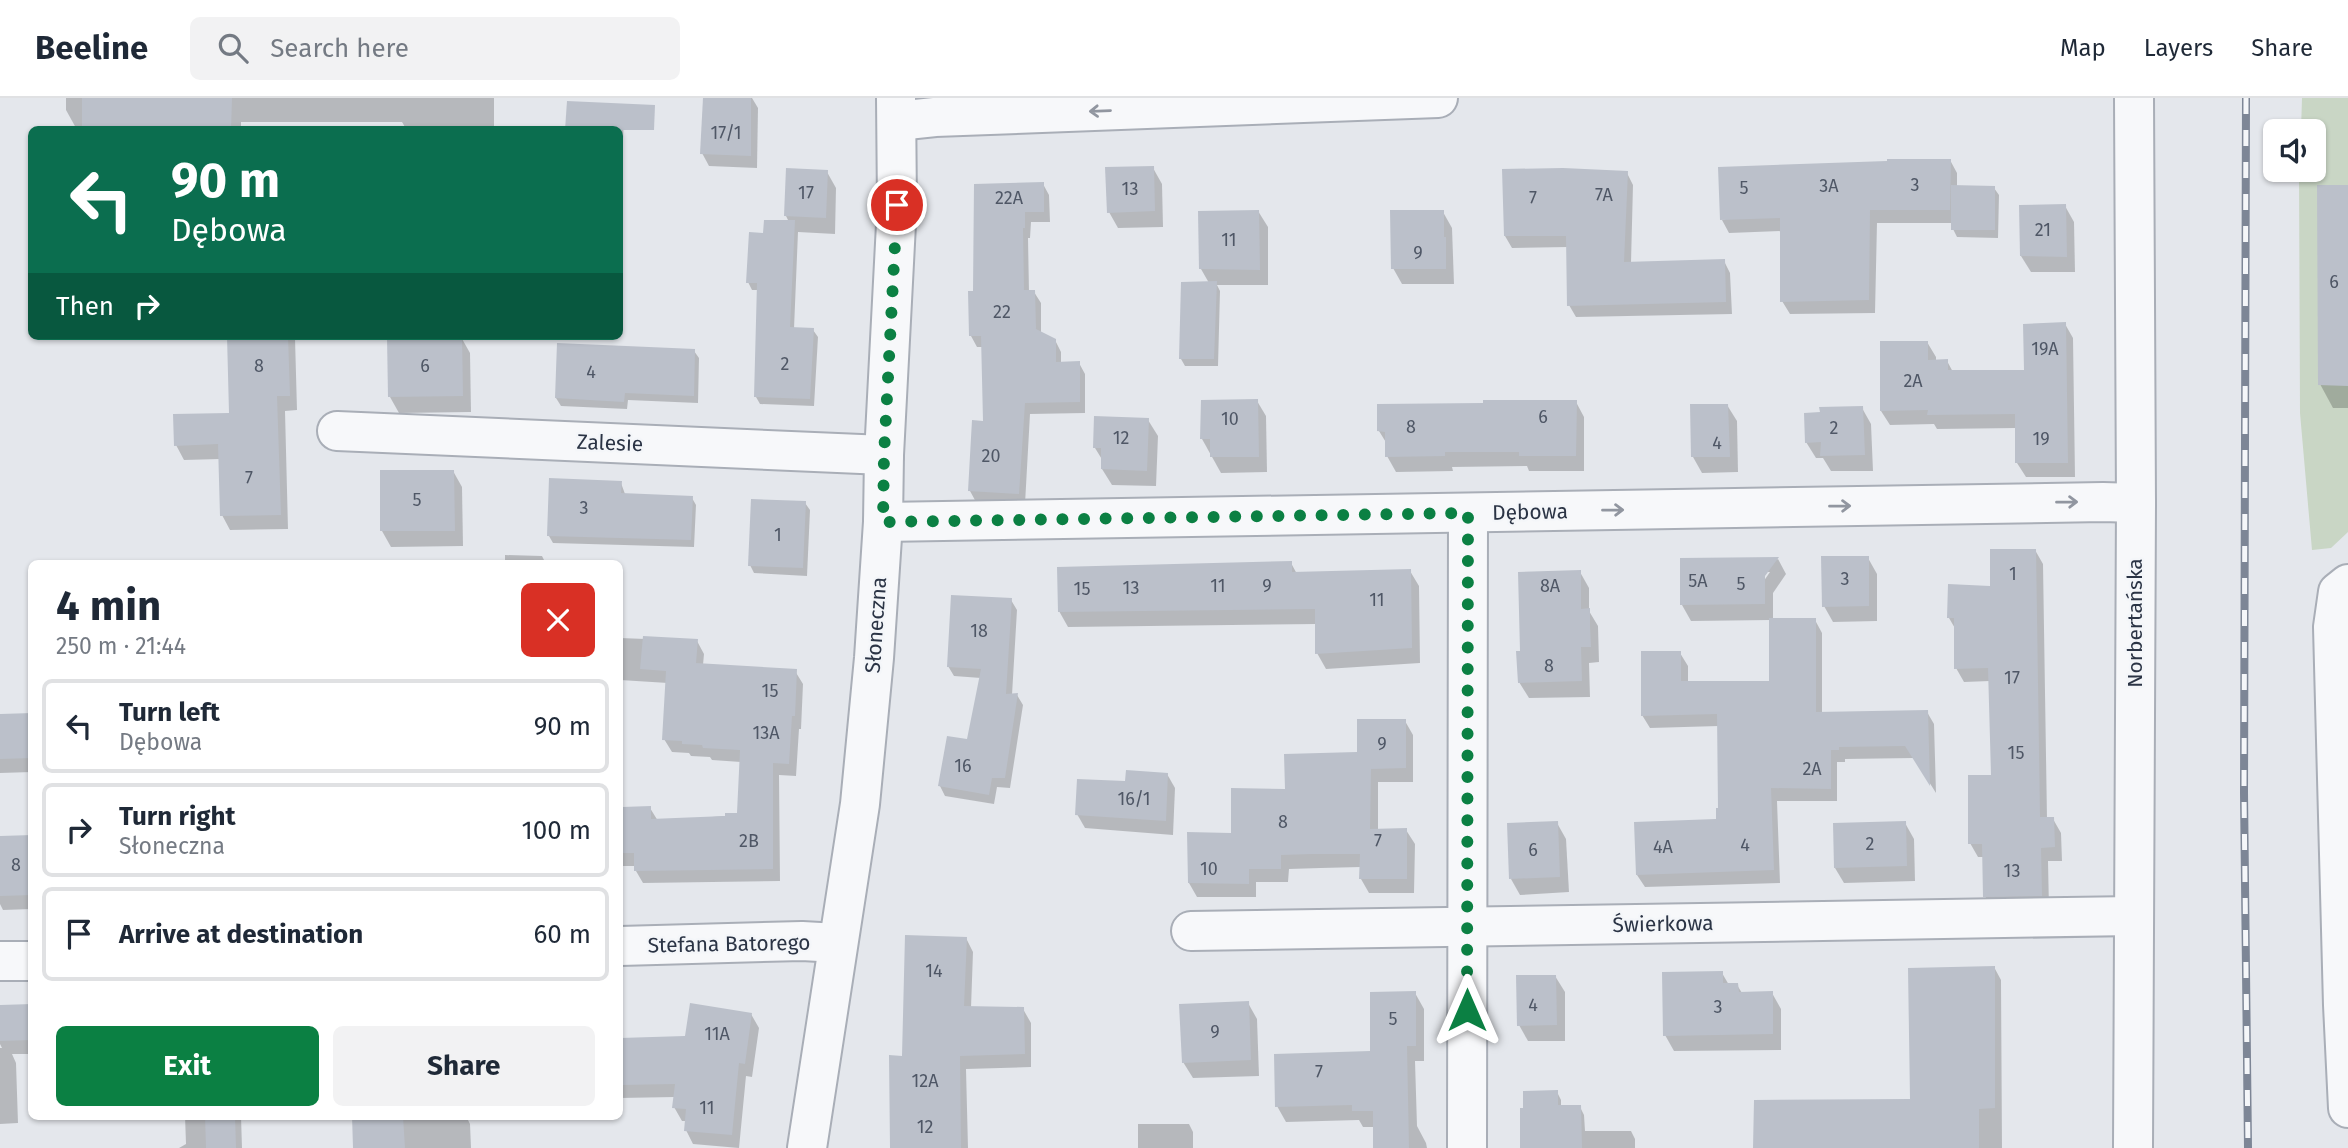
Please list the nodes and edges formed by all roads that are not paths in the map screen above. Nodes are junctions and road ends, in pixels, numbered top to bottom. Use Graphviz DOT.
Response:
graph roads {
  1 [pos="1437,98"];
  2 [pos="2134,98"];
  3 [pos="1358,99"];
  4 [pos="897,110"];
  5 [pos="337,431"];
  6 [pos="884,455"];
  7 [pos="2136,503"];
  8 [pos="1468,513"];
  9 [pos="883,522"];
  10 [pos="2348,584"];
  11 [pos="2134,916"];
  12 [pos="1467,927"];
  13 [pos="1191,931"];
  14 [pos="838,943"];
  15 [pos="623,946"];
  16 [pos="0,961"];
  17 [pos="28,961"];
  18 [pos="2348,1108"];
  19 [pos="807,1148"];
  20 [pos="1467,1148"];
  21 [pos="2133,1148"];
  1 -- 3 [label="street"];
  2 -- 7 [label="street, Norbertańska"];
  3 -- 4 [label="street, one-way"];
  4 -- 6 [label="street, Słoneczna"];
  5 -- 6 [label="street, Zalesie"];
  6 -- 9 [label="street, Słoneczna"];
  8 -- 7 [label="street, Dębowa, one-way"];
  7 -- 11 [label="street, Norbertańska"];
  8 -- 9 [label="street, Dębowa"];
  8 -- 12 [label="street"];
  9 -- 14 [label="street, Słoneczna"];
  10 -- 18 [label="street"];
  11 -- 12 [label="street, Świerkowa"];
  11 -- 21 [label="street, Norbertańska"];
  12 -- 13 [label="street, Świerkowa"];
  12 -- 20 [label="street"];
  14 -- 15 [label="street, Stefana Batorego"];
  14 -- 19 [label="street, Słoneczna"];
  16 -- 17 [label="street"];
}
